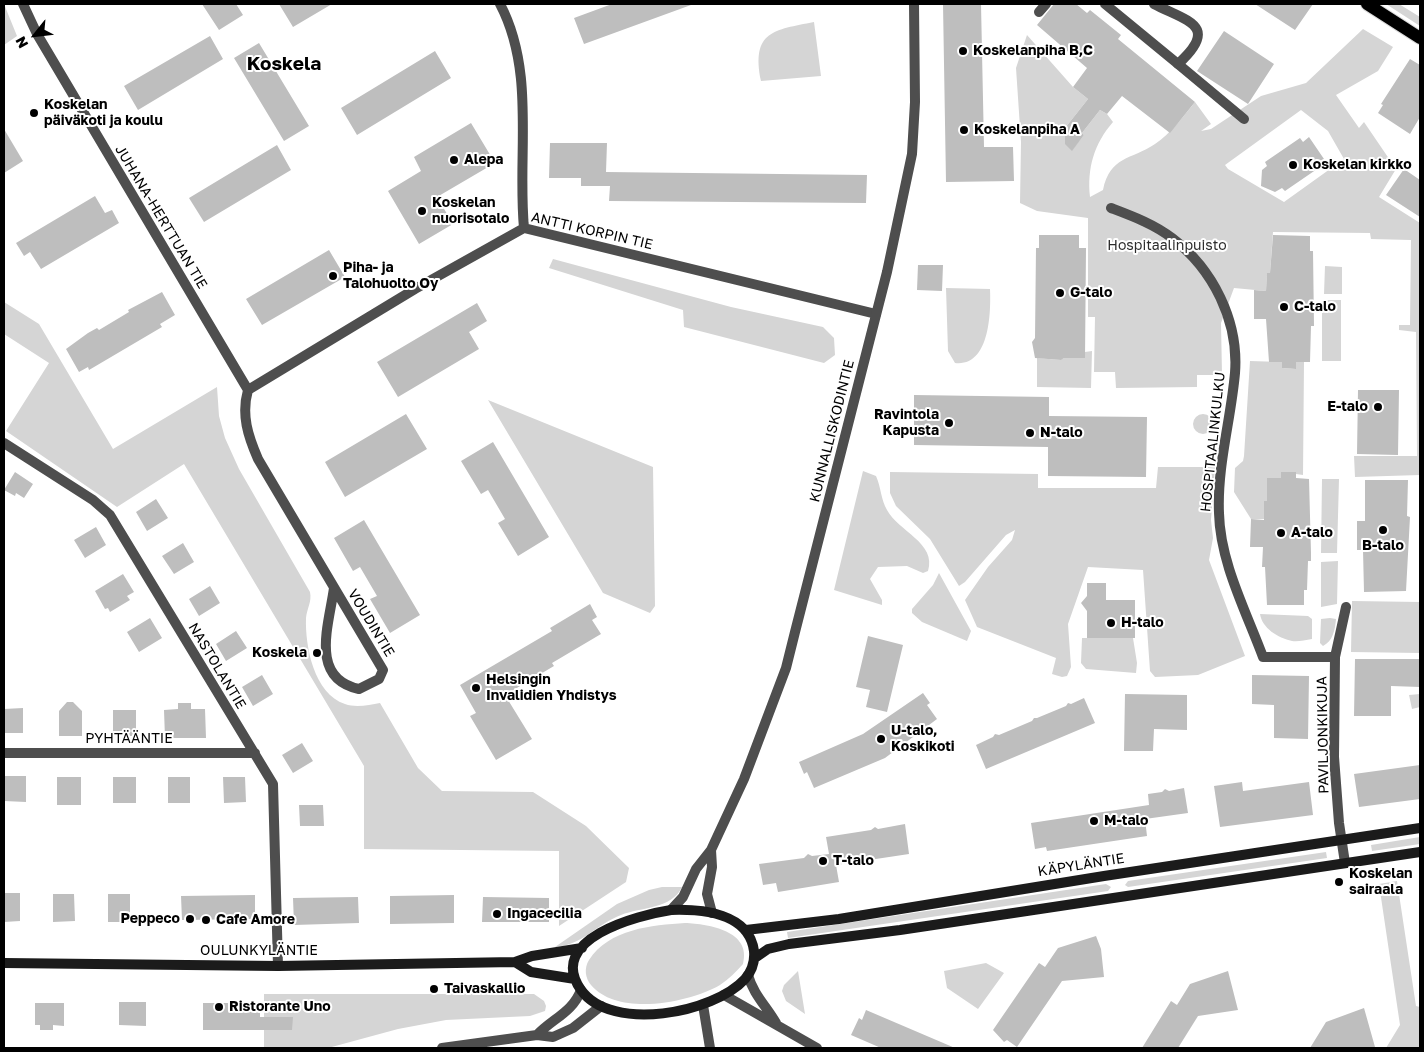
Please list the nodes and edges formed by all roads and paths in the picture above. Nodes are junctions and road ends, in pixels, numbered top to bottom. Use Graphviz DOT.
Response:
graph roads {
  1 [pos="23,4"];
  2 [pos="500,4"];
  3 [pos="914,4"];
  4 [pos="1105,4"];
  5 [pos="1156,4"];
  6 [pos="1367,4"];
  7 [pos="1420,38"];
  8 [pos="1178,64"];
  9 [pos="1244,119"];
  10 [pos="1111,208"];
  11 [pos="524,228"];
  12 [pos="876,314"];
  13 [pos="248,390"];
  14 [pos="5,447"];
  15 [pos="334,588"];
  16 [pos="1346,607"];
  17 [pos="1335,657"];
  18 [pos="4,753"];
  19 [pos="255,753"];
  20 [pos="1420,828"];
  21 [pos="1341,839"];
  22 [pos="711,850"];
  23 [pos="1420,852"];
  24 [pos="1345,864"];
  25 [pos="671,910"];
  26 [pos="712,913"];
  27 [pos="746,930"];
  28 [pos="582,948"];
  29 [pos="755,958"];
  30 [pos="515,962"];
  31 [pos="4,963"];
  32 [pos="278,966"];
  33 [pos="748,975"];
  34 [pos="576,979"];
  35 [pos="581,990"];
  36 [pos="724,996"];
  37 [pos="601,1006"];
  38 [pos="703,1006"];
  39 [pos="776,1023"];
  40 [pos="537,1035"];
  41 [pos="442,1048"];
  42 [pos="710,1048"];
  43 [pos="817,1048"];
  1 -- 13 [label="street, JUHANA-HERTTUAN TIE"];
  2 -- 11 [label="street"];
  3 -- 12 [label="street, KUNNALLISKODINTIE"];
  4 -- 8 [label="street"];
  5 -- 8 [label="street"];
  6 -- 7 [label="main road"];
  8 -- 9 [label="street"];
  10 -- 17 [label="street, HOSPITAALINKULKU"];
  11 -- 12 [label="street, ANTTI KORPIN TIE"];
  11 -- 13 [label="street, ANTTI KORPIN TIE"];
  12 -- 22 [label="street, KUNNALLISKODINTIE"];
  13 -- 15 [label="street, VOUDINTIE"];
  14 -- 19 [label="street, NASTOLANTIE"];
  15 -- 15 [label="street, VOUDINTIE"];
  16 -- 17 [label="street, PAVILJONKIKUJA"];
  17 -- 21 [label="street, PAVILJONKIKUJA"];
  18 -- 19 [label="street, PYHTÄÄNTIE"];
  19 -- 32 [label="street, NASTOLANTIE"];
  20 -- 21 [label="main road, KÄPYLÄNTIE"];
  21 -- 24 [label="street, PAVILJONKIKUJA"];
  21 -- 27 [label="main road, KÄPYLÄNTIE"];
  22 -- 25 [label="street, KUNNALLISKODINTIE"];
  22 -- 26 [label="street, KUNNALLISKODINTIE"];
  23 -- 24 [label="main road"];
  24 -- 29 [label="main road"];
  25 -- 26 [label="main road"];
  25 -- 28 [label="main road"];
  26 -- 27 [label="main road"];
  27 -- 29 [label="main road"];
  28 -- 30 [label="main road, OULUNKYLÄNTIE"];
  28 -- 34 [label="main road"];
  29 -- 33 [label="main road"];
  30 -- 32 [label="main road, OULUNKYLÄNTIE"];
  30 -- 34 [label="main road, OULUNKYLÄNTIE"];
  31 -- 32 [label="main road, OULUNKYLÄNTIE"];
  33 -- 36 [label="main road"];
  33 -- 39 [label="street"];
  34 -- 35 [label="main road"];
  35 -- 37 [label="main road"];
  35 -- 40 [label="street"];
  36 -- 38 [label="main road"];
  36 -- 39 [label="street"];
  37 -- 38 [label="main road"];
  37 -- 40 [label="street"];
  38 -- 42 [label="street"];
  39 -- 43 [label="street"];
  40 -- 41 [label="street"];
}
